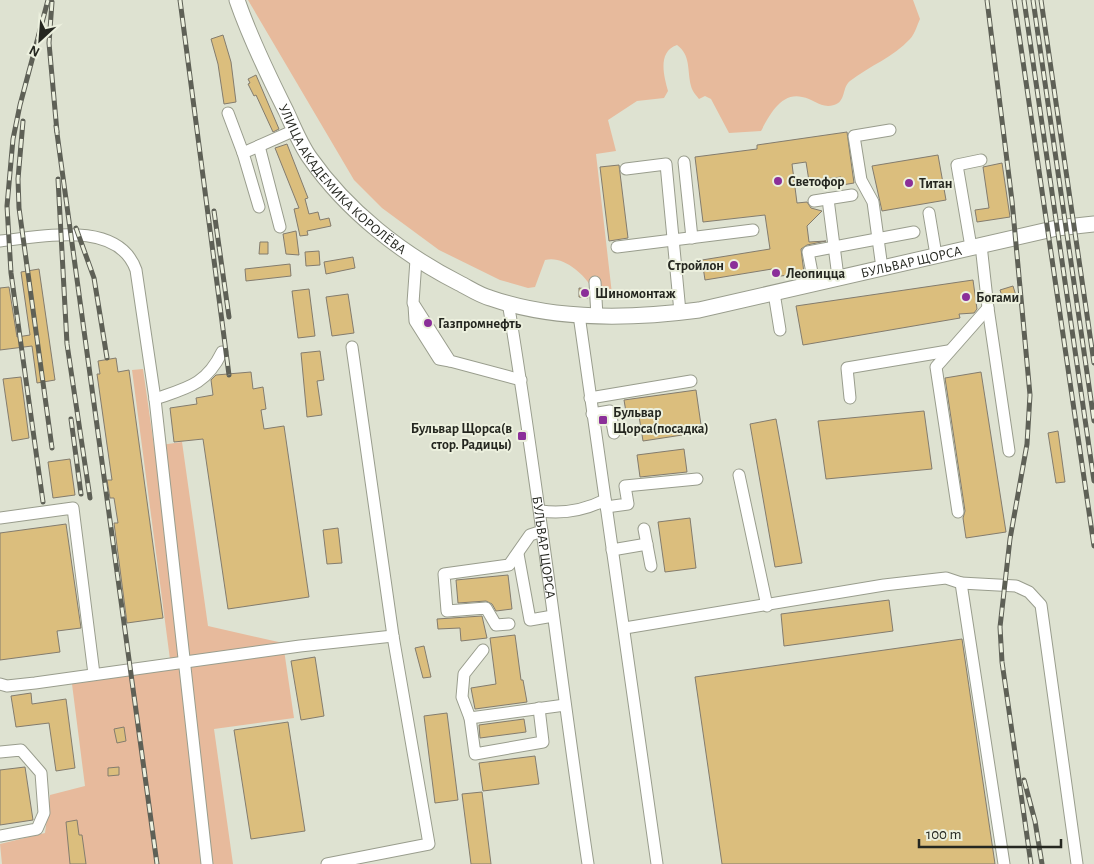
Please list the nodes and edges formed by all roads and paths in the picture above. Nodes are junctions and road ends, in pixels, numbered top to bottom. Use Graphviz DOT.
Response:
graph roads {
  1 [pos="238,0"];
  2 [pos="228,113"];
  3 [pos="295,130"];
  4 [pos="890,130"];
  5 [pos="259,146"];
  6 [pos="243,153"];
  7 [pos="981,160"];
  8 [pos="684,162"];
  9 [pos="626,169"];
  10 [pos="852,195"];
  11 [pos="828,199"];
  12 [pos="814,201"];
  13 [pos="259,208"];
  14 [pos="929,213"];
  15 [pos="1094,224"];
  16 [pos="280,227"];
  17 [pos="753,230"];
  18 [pos="914,232"];
  19 [pos="692,238"];
  20 [pos="878,239"];
  21 [pos="0,241"];
  22 [pos="672,241"];
  23 [pos="976,246"];
  24 [pos="616,247"];
  25 [pos="834,247"];
  26 [pos="936,255"];
  27 [pos="416,260"];
  28 [pos="882,268"];
  29 [pos="838,278"];
  30 [pos="595,282"];
  31 [pos="814,283"];
  32 [pos="774,293"];
  33 [pos="508,302"];
  34 [pos="988,308"];
  35 [pos="680,312"];
  36 [pos="579,315"];
  37 [pos="597,316"];
  38 [pos="780,330"];
  39 [pos="352,347"];
  40 [pos="948,351"];
  41 [pos="222,352"];
  42 [pos="521,380"];
  43 [pos="691,381"];
  44 [pos="590,398"];
  45 [pos="850,398"];
  46 [pos="155,400"];
  47 [pos="592,414"];
  48 [pos="614,433"];
  49 [pos="1009,451"];
  50 [pos="739,475"];
  51 [pos="698,479"];
  52 [pos="605,504"];
  53 [pos="541,511"];
  54 [pos="958,512"];
  55 [pos="0,518"];
  56 [pos="644,529"];
  57 [pos="542,532"];
  58 [pos="647,544"];
  59 [pos="612,550"];
  60 [pos="518,554"];
  61 [pos="651,566"];
  62 [pos="961,583"];
  63 [pos="768,606"];
  64 [pos="552,616"];
  65 [pos="509,624"];
  66 [pos="625,628"];
  67 [pos="393,636"];
  68 [pos="483,650"];
  69 [pos="183,661"];
  70 [pos="94,674"];
  71 [pos="0,684"];
  72 [pos="564,705"];
  73 [pos="539,708"];
  74 [pos="470,718"];
  75 [pos="0,752"];
  76 [pos="0,836"];
  77 [pos="207,864"];
  78 [pos="326,864"];
  79 [pos="588,864"];
  80 [pos="658,864"];
  81 [pos="1004,864"];
  82 [pos="1077,864"];
  1 -- 3 [label="main road, УЛИЦА АКАДЕМИКА КОРОЛЁВА"];
  2 -- 6 [label="street"];
  3 -- 5 [label="street"];
  3 -- 27 [label="main road, УЛИЦА АКАДЕМИКА КОРОЛЁВА"];
  4 -- 20 [label="street"];
  5 -- 6 [label="street"];
  5 -- 16 [label="street"];
  6 -- 13 [label="street"];
  7 -- 23 [label="street"];
  8 -- 19 [label="street"];
  9 -- 22 [label="street"];
  10 -- 11 [label="street"];
  11 -- 12 [label="street"];
  11 -- 25 [label="street"];
  14 -- 26 [label="street"];
  15 -- 23 [label="main road, БУЛЬВАР ЩОРСА"];
  17 -- 19 [label="street"];
  18 -- 20 [label="street"];
  19 -- 22 [label="street"];
  20 -- 25 [label="street"];
  20 -- 28 [label="street"];
  21 -- 46 [label="street"];
  22 -- 24 [label="street"];
  22 -- 35 [label="street"];
  23 -- 26 [label="main road, БУЛЬВАР ЩОРСА"];
  23 -- 34 [label="street"];
  25 -- 29 [label="street"];
  25 -- 31 [label="street"];
  26 -- 28 [label="main road, БУЛЬВАР ЩОРСА"];
  27 -- 33 [label="main road, УЛИЦА АКАДЕМИКА КОРОЛЁВА"];
  27 -- 42 [label="street"];
  28 -- 29 [label="main road, БУЛЬВАР ЩОРСА"];
  29 -- 31 [label="main road, БУЛЬВАР ЩОРСА"];
  30 -- 37 [label="street"];
  31 -- 32 [label="main road, БУЛЬВАР ЩОРСА"];
  32 -- 35 [label="main road, БУЛЬВАР ЩОРСА"];
  32 -- 38 [label="street"];
  33 -- 36 [label="main road, БУЛЬВАР ЩОРСА"];
  33 -- 42 [label="street, БУЛЬВАР ЩОРСА"];
  34 -- 40 [label="street"];
  34 -- 49 [label="street"];
  35 -- 37 [label="main road, БУЛЬВАР ЩОРСА"];
  36 -- 37 [label="main road, БУЛЬВАР ЩОРСА"];
  36 -- 44 [label="street"];
  39 -- 67 [label="street"];
  40 -- 45 [label="street"];
  40 -- 54 [label="street"];
  41 -- 46 [label="street"];
  42 -- 53 [label="street, БУЛЬВАР ЩОРСА"];
  43 -- 44 [label="street"];
  44 -- 47 [label="street"];
  46 -- 69 [label="street"];
  47 -- 48 [label="street"];
  47 -- 52 [label="street"];
  50 -- 63 [label="street"];
  51 -- 52 [label="street"];
  52 -- 53 [label="street"];
  52 -- 59 [label="street"];
  53 -- 57 [label="street, БУЛЬВАР ЩОРСА"];
  55 -- 70 [label="street"];
  56 -- 58 [label="street"];
  57 -- 60 [label="street"];
  57 -- 64 [label="street, БУЛЬВАР ЩОРСА"];
  58 -- 59 [label="street"];
  58 -- 61 [label="street"];
  59 -- 66 [label="street"];
  60 -- 64 [label="street"];
  60 -- 65 [label="street"];
  62 -- 63 [label="street"];
  62 -- 81 [label="street"];
  62 -- 82 [label="street"];
  63 -- 66 [label="street"];
  64 -- 72 [label="street, БУЛЬВАР ЩОРСА"];
  66 -- 80 [label="street"];
  67 -- 69 [label="street"];
  67 -- 78 [label="street"];
  68 -- 74 [label="street"];
  69 -- 70 [label="street"];
  69 -- 77 [label="street"];
  70 -- 71 [label="street"];
  72 -- 73 [label="street"];
  72 -- 79 [label="street, БУЛЬВАР ЩОРСА"];
  73 -- 74 [label="street"];
  73 -- 74 [label="street"];
  75 -- 76 [label="street"];
}
